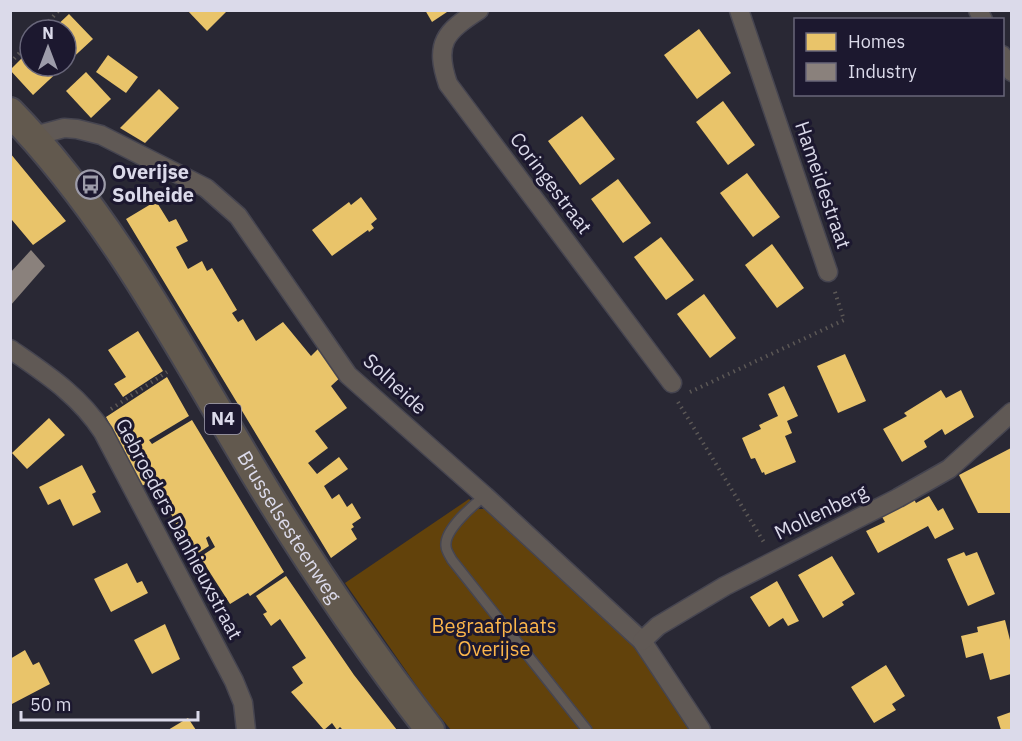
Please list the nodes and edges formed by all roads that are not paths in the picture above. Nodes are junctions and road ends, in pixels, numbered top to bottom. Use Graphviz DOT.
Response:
graph roads {
  1 [pos="479,10"];
  2 [pos="739,10"];
  3 [pos="10,112"];
  4 [pos="33,136"];
  5 [pos="828,272"];
  6 [pos="10,349"];
  7 [pos="674,391"];
  8 [pos="1011,412"];
  9 [pos="485,496"];
  10 [pos="642,641"];
  11 [pos="246,730"];
  12 [pos="430,730"];
  13 [pos="587,730"];
  14 [pos="701,730"];
  1 -- 7 [label="street, Coringestraat"];
  2 -- 5 [label="street, Hameidestraat"];
  3 -- 4 [label="main road, Brusselsesteenweg / N4"];
  4 -- 9 [label="street, Solheide"];
  4 -- 12 [label="main road, Brusselsesteenweg / N4"];
  6 -- 11 [label="street, Gebroeders Danhieuxstraat"];
  8 -- 10 [label="street, Mollenberg"];
  9 -- 10 [label="street, Solheide"];
  9 -- 13 [label="lane"];
  10 -- 14 [label="street, Solheide"];
}
